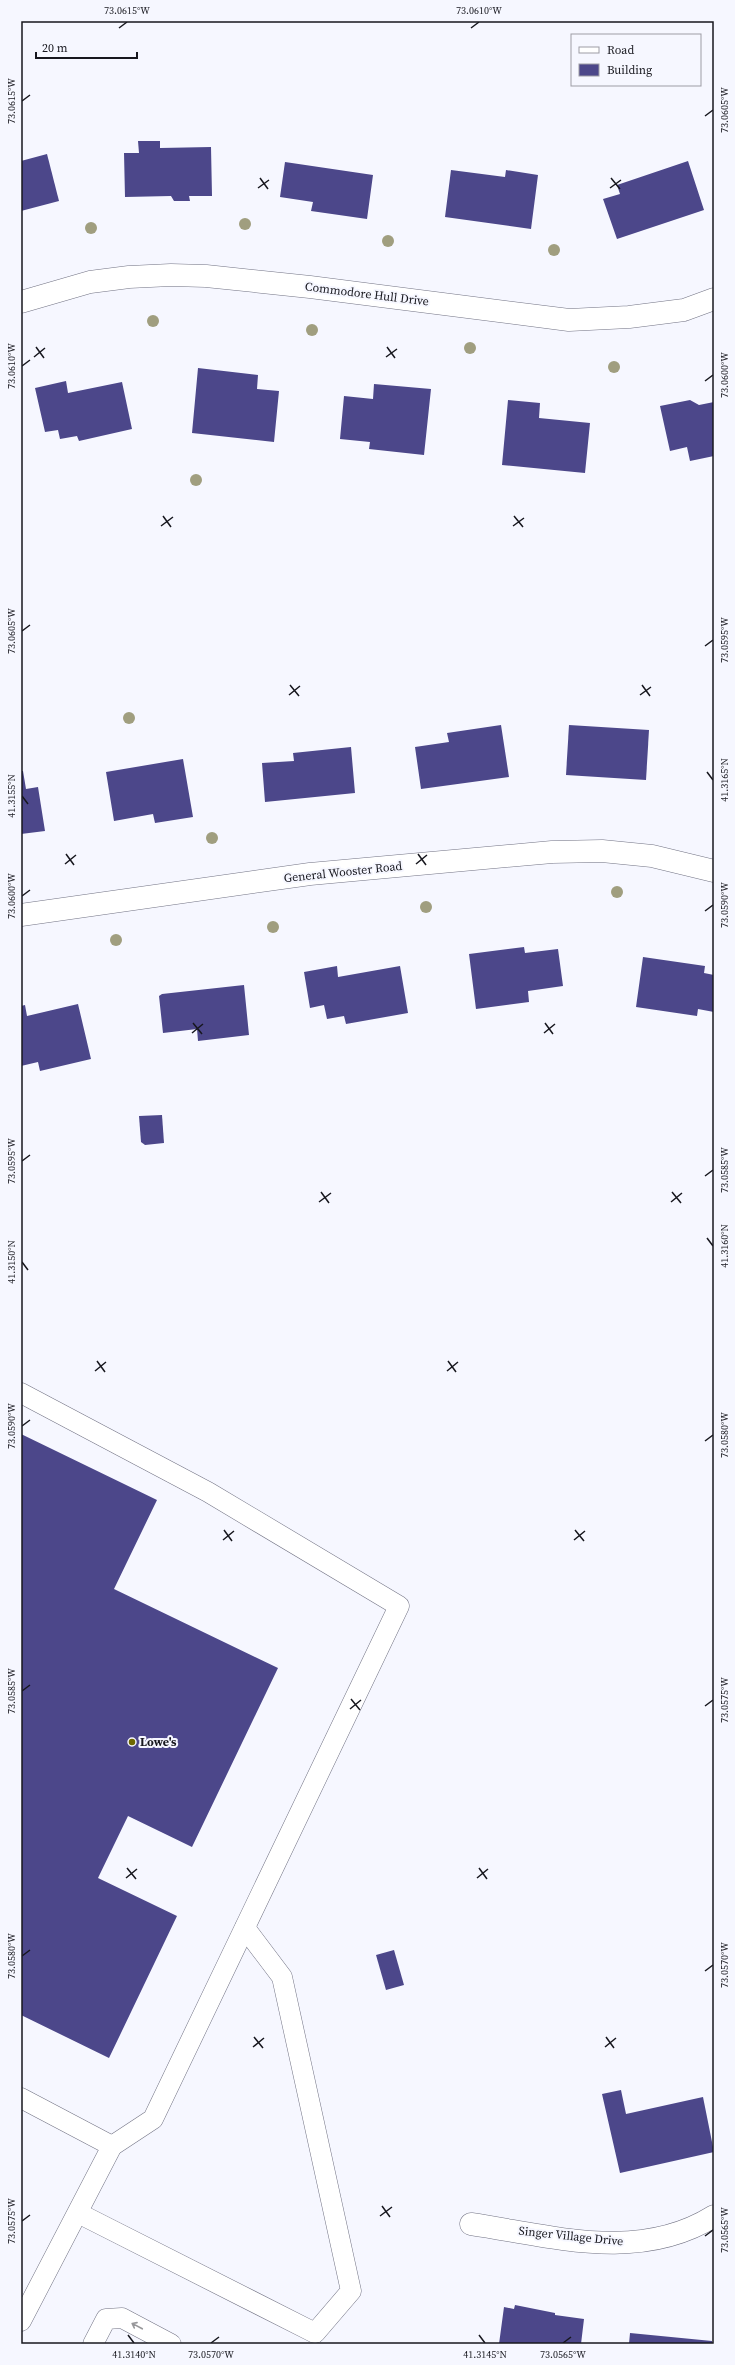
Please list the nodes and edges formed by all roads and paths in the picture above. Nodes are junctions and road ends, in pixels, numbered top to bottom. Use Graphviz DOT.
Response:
graph roads {
  1 [pos="714,299"];
  2 [pos="21,302"];
  3 [pos="714,871"];
  4 [pos="21,915"];
  5 [pos="21,1393"];
  6 [pos="245,1928"];
  7 [pos="21,2098"];
  8 [pos="112,2146"];
  9 [pos="78,2213"];
  10 [pos="714,2216"];
  11 [pos="471,2224"];
  12 [pos="21,2321"];
  13 [pos="93,2344"];
  14 [pos="172,2344"];
  1 -- 2 [label="street, Commodore Hull Drive"];
  3 -- 4 [label="street, General Wooster Road"];
  5 -- 6 [label="lane"];
  6 -- 8 [label="lane"];
  6 -- 9 [label="lane"];
  7 -- 8 [label="lane"];
  8 -- 9 [label="lane"];
  9 -- 12 [label="lane"];
  10 -- 11 [label="street, Singer Village Drive"];
  14 -- 13 [label="lane, one-way"];
}
